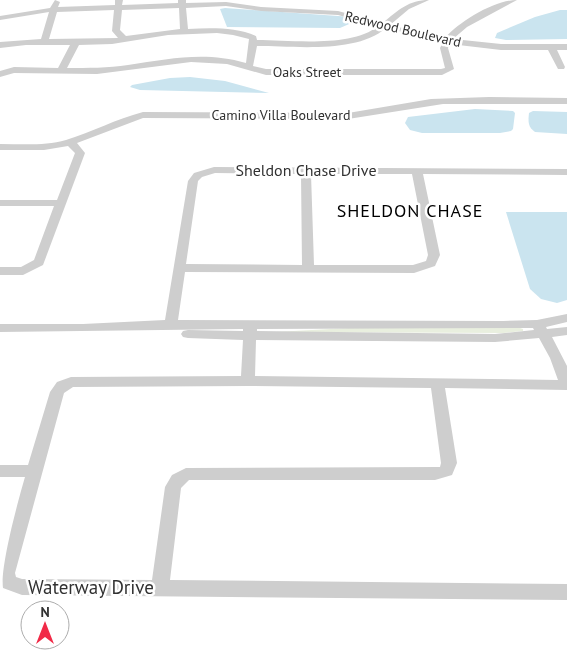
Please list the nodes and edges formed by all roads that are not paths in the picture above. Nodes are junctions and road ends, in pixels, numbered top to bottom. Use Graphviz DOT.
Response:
graph roads {
  1 [pos="425,0"];
  2 [pos="513,0"];
  3 [pos="182,2"];
  4 [pos="244,2"];
  5 [pos="118,4"];
  6 [pos="55,5"];
  7 [pos="308,5"];
  8 [pos="0,16"];
  9 [pos="387,24"];
  10 [pos="184,32"];
  11 [pos="124,38"];
  12 [pos="449,39"];
  13 [pos="44,42"];
  14 [pos="76,42"];
  15 [pos="254,42"];
  16 [pos="567,43"];
  17 [pos="0,45"];
  18 [pos="533,45"];
  19 [pos="551,47"];
  20 [pos="567,47"];
  21 [pos="248,67"];
  22 [pos="561,67"];
  23 [pos="61,71"];
  24 [pos="0,74"];
  25 [pos="567,101"];
  26 [pos="71,142"];
  27 [pos="0,147"];
  28 [pos="306,170"];
  29 [pos="417,171"];
  30 [pos="567,172"];
  31 [pos="0,203"];
  32 [pos="62,204"];
  33 [pos="178,268"];
  34 [pos="308,269"];
  35 [pos="0,271"];
  36 [pos="567,318"];
  37 [pos="171,324"];
  38 [pos="0,328"];
  39 [pos="83,328"];
  40 [pos="540,329"];
  41 [pos="250,330"];
  42 [pos="567,331"];
  43 [pos="248,381"];
  44 [pos="437,382"];
  45 [pos="567,385"];
  46 [pos="0,471"];
  47 [pos="35,471"];
  48 [pos="160,587"];
  49 [pos="567,592"];
  1 -- 9 [label="street"];
  2 -- 12 [label="street"];
  3 -- 4 [label="street, Redwood Boulevard"];
  3 -- 5 [label="street, Redwood Boulevard"];
  3 -- 10 [label="street"];
  4 -- 7 [label="street, Redwood Boulevard"];
  5 -- 6 [label="street, Redwood Boulevard"];
  5 -- 11 [label="street"];
  6 -- 8 [label="street, Redwood Boulevard"];
  6 -- 13 [label="street"];
  7 -- 9 [label="street, Redwood Boulevard"];
  9 -- 12 [label="street, Redwood Boulevard"];
  9 -- 15 [label="street"];
  10 -- 11 [label="street"];
  10 -- 15 [label="street"];
  11 -- 14 [label="street"];
  12 -- 18 [label="street, Redwood Boulevard"];
  12 -- 21 [label="street, Oaks Street"];
  13 -- 14 [label="street"];
  13 -- 17 [label="street"];
  14 -- 23 [label="street"];
  15 -- 21 [label="street"];
  16 -- 18 [label="street, Redwood Boulevard"];
  18 -- 19 [label="street, Redwood Boulevard"];
  19 -- 20 [label="street, Redwood Boulevard"];
  19 -- 22 [label="street"];
  21 -- 23 [label="street, Oaks Street"];
  23 -- 24 [label="street, Oaks Street"];
  25 -- 26 [label="street, Camino Villa Boulevard"];
  26 -- 27 [label="street, Camino Villa Boulevard"];
  26 -- 32 [label="street"];
  28 -- 29 [label="street, Sheldon Chase Drive"];
  28 -- 33 [label="street, Sheldon Chase Drive"];
  28 -- 34 [label="street"];
  29 -- 30 [label="street, Sheldon Chase Drive"];
  29 -- 34 [label="street"];
  31 -- 32 [label="street"];
  32 -- 35 [label="street"];
  33 -- 34 [label="street"];
  33 -- 37 [label="street, Sheldon Chase Drive"];
  36 -- 40 [label="street"];
  37 -- 39 [label="street"];
  37 -- 41 [label="street"];
  38 -- 39 [label="street"];
  39 -- 41 [label="street"];
  40 -- 41 [label="street"];
  40 -- 42 [label="street"];
  40 -- 45 [label="street"];
  41 -- 43 [label="street"];
  43 -- 44 [label="street, Waterway Drive"];
  43 -- 47 [label="street, Waterway Drive"];
  44 -- 45 [label="street, Waterway Drive"];
  44 -- 48 [label="street"];
  46 -- 47 [label="street"];
  47 -- 48 [label="street, Waterway Drive"];
  48 -- 49 [label="street, Waterway Drive"];
}
